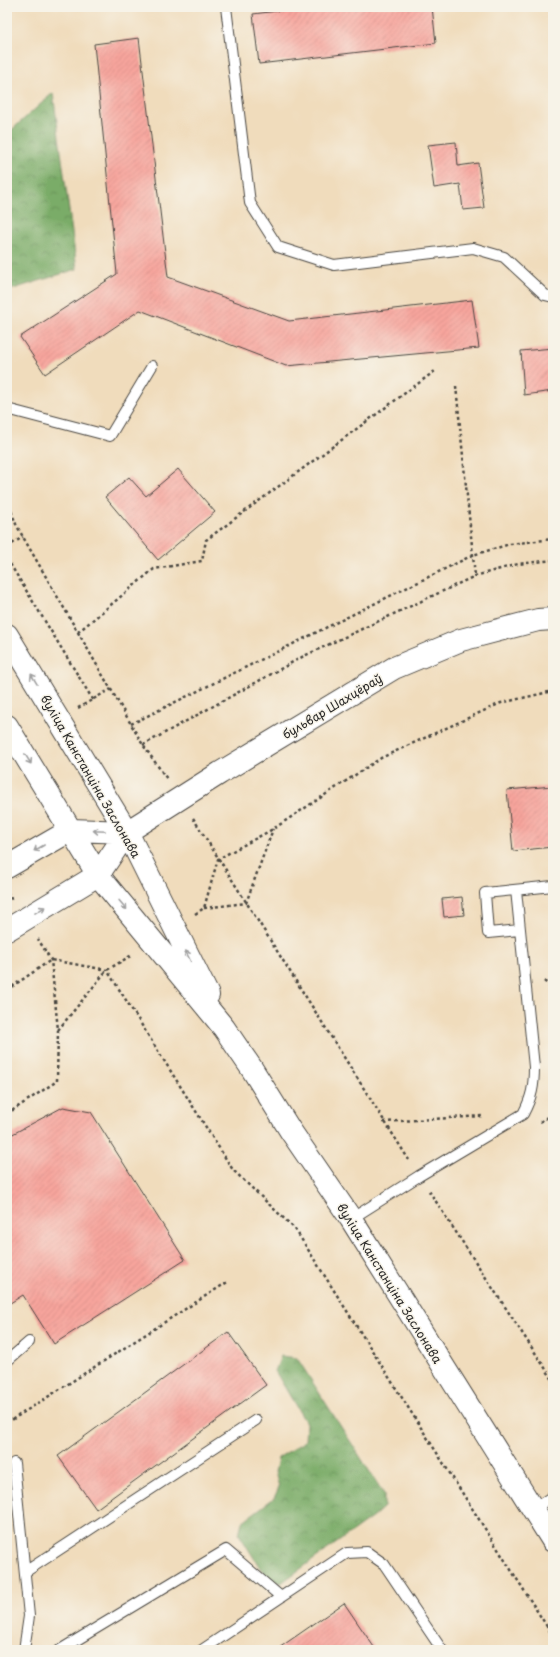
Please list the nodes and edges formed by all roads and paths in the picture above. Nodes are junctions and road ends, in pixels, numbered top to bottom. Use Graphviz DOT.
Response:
graph roads {
  1 [pos="226,7"];
  2 [pos="553,297"];
  3 [pos="152,366"];
  4 [pos="434,371"];
  5 [pos="456,386"];
  6 [pos="7,409"];
  7 [pos="7,500"];
  8 [pos="23,537"];
  9 [pos="553,539"];
  10 [pos="7,547"];
  11 [pos="473,555"];
  12 [pos="7,559"];
  13 [pos="553,560"];
  14 [pos="474,576"];
  15 [pos="553,618"];
  16 [pos="78,632"];
  17 [pos="7,635"];
  18 [pos="553,691"];
  19 [pos="93,700"];
  20 [pos="131,724"];
  21 [pos="7,726"];
  22 [pos="143,745"];
  23 [pos="181,798"];
  24 [pos="273,828"];
  25 [pos="71,830"];
  26 [pos="127,832"];
  27 [pos="218,859"];
  28 [pos="7,867"];
  29 [pos="98,875"];
  30 [pos="553,886"];
  31 [pos="516,890"];
  32 [pos="246,903"];
  33 [pos="204,908"];
  34 [pos="7,930"];
  35 [pos="520,930"];
  36 [pos="51,960"];
  37 [pos="107,970"];
  38 [pos="7,990"];
  39 [pos="224,1028"];
  40 [pos="58,1030"];
  41 [pos="7,1114"];
  42 [pos="484,1116"];
  43 [pos="383,1122"];
  44 [pos="419,1176"];
  45 [pos="351,1219"];
  46 [pos="229,1281"];
  47 [pos="29,1342"];
  48 [pos="7,1361"];
  49 [pos="553,1380"];
  50 [pos="256,1420"];
  51 [pos="7,1423"];
  52 [pos="14,1463"];
  53 [pos="553,1496"];
  54 [pos="532,1510"];
  55 [pos="553,1541"];
  56 [pos="25,1572"];
  57 [pos="282,1597"];
  58 [pos="553,1636"];
  59 [pos="24,1650"];
  60 [pos="60,1650"];
  61 [pos="202,1650"];
  62 [pos="442,1650"];
  1 -- 2 [label="lane"];
  3 -- 6 [label="lane"];
  4 -- 16 [label="path"];
  5 -- 11 [label="path"];
  7 -- 8 [label="path"];
  8 -- 10 [label="path"];
  8 -- 16 [label="path"];
  9 -- 11 [label="path"];
  11 -- 14 [label="path"];
  11 -- 20 [label="path"];
  12 -- 19 [label="path"];
  13 -- 14 [label="path"];
  14 -- 22 [label="path"];
  15 -- 23 [label="main road, бульвар Шахцёраў"];
  16 -- 20 [label="path"];
  26 -- 17 [label="main road, вуліца Канстанціна Заслонава, one-way"];
  18 -- 24 [label="path"];
  20 -- 22 [label="path"];
  21 -- 25 [label="main road, вуліца Канстанціна Заслонава, one-way"];
  22 -- 23 [label="path"];
  23 -- 26 [label="main road, бульвар Шахцёраў"];
  23 -- 27 [label="path"];
  24 -- 27 [label="path"];
  24 -- 32 [label="path"];
  26 -- 25 [label="main road, one-way"];
  25 -- 28 [label="main road, one-way"];
  25 -- 29 [label="main road, вуліца Канстанціна Заслонава"];
  26 -- 29 [label="main road"];
  39 -- 26 [label="main road, вуліца Канстанціна Заслонава, one-way"];
  27 -- 32 [label="path"];
  34 -- 29 [label="main road, one-way"];
  29 -- 39 [label="main road, вуліца Канстанціна Заслонава, one-way"];
  30 -- 31 [label="lane"];
  31 -- 35 [label="lane"];
  31 -- 35 [label="lane"];
  32 -- 33 [label="path"];
  32 -- 43 [label="path"];
  35 -- 44 [label="lane"];
  36 -- 37 [label="path"];
  36 -- 38 [label="path"];
  36 -- 40 [label="path"];
  37 -- 40 [label="path"];
  37 -- 58 [label="path"];
  39 -- 45 [label="main road, вуліца Канстанціна Заслонава"];
  40 -- 41 [label="path"];
  42 -- 43 [label="path"];
  43 -- 44 [label="path"];
  44 -- 45 [label="lane"];
  44 -- 49 [label="path"];
  45 -- 54 [label="main road, вуліца Канстанціна Заслонава"];
  46 -- 51 [label="path"];
  47 -- 48 [label="lane"];
  50 -- 56 [label="lane"];
  52 -- 56 [label="lane"];
  53 -- 54 [label="lane"];
  54 -- 55 [label="main road, вуліца Канстанціна Заслонава"];
  56 -- 59 [label="lane"];
  57 -- 60 [label="lane"];
  57 -- 61 [label="lane"];
  57 -- 62 [label="lane"];
}
